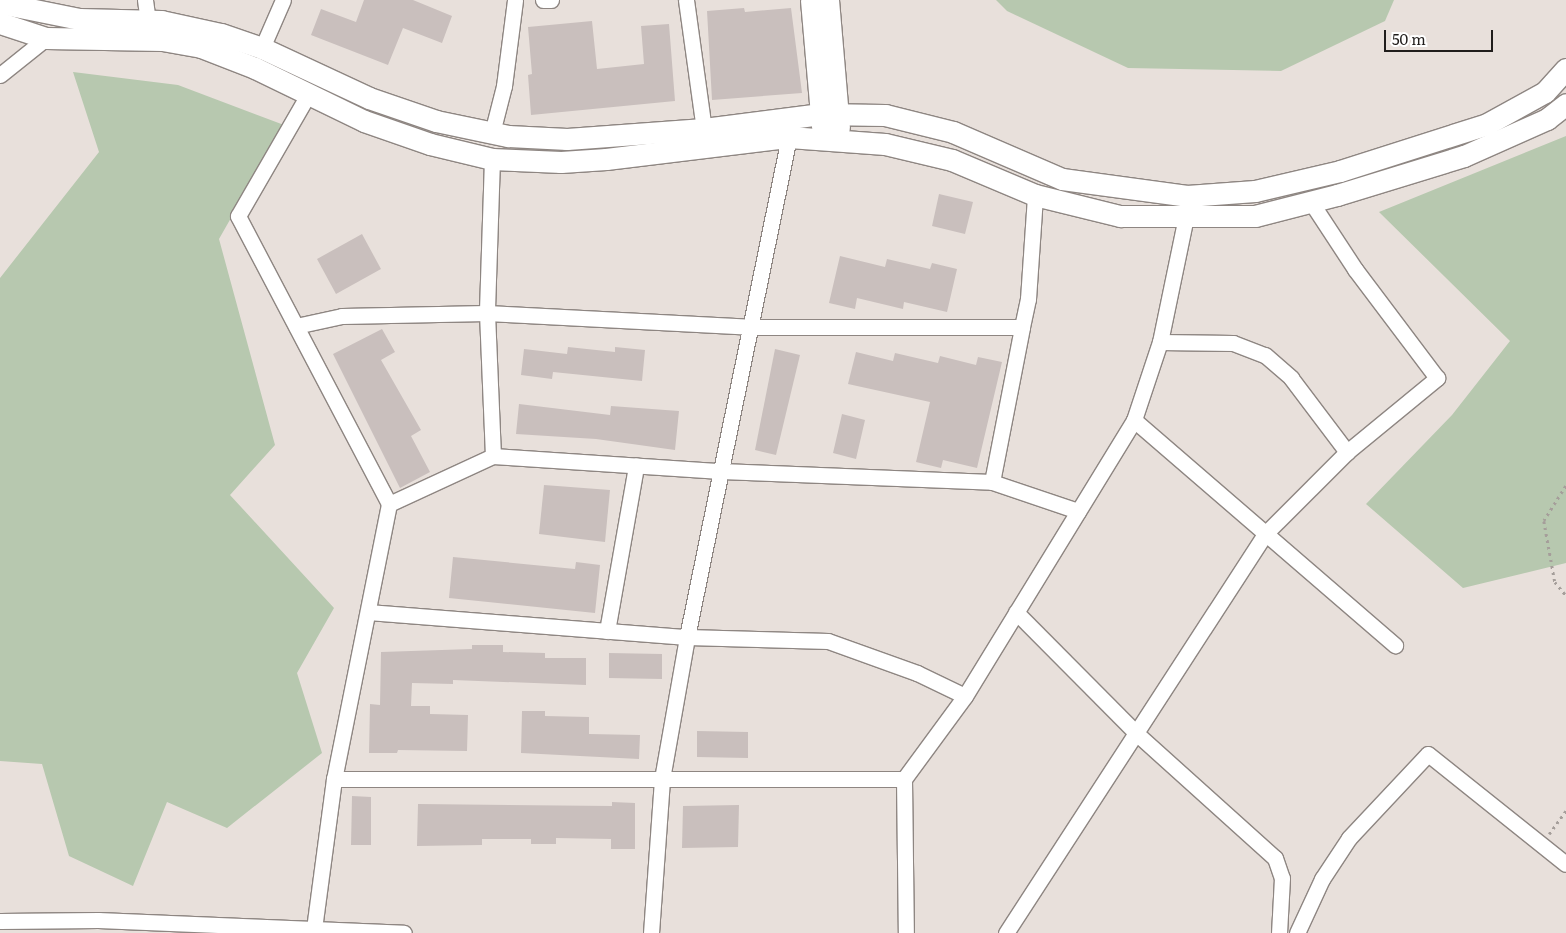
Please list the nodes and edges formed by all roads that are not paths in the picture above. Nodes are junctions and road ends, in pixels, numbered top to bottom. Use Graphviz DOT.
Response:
graph roads {
  1 [pos="283,0"];
  2 [pos="515,0"];
  3 [pos="543,0"];
  4 [pos="551,0"];
  5 [pos="686,0"];
  6 [pos="811,0"];
  7 [pos="828,0"];
  8 [pos="0,3"];
  9 [pos="147,10"];
  10 [pos="0,23"];
  11 [pos="46,38"];
  12 [pos="262,48"];
  13 [pos="1566,69"];
  14 [pos="0,75"];
  15 [pos="309,93"];
  16 [pos="1566,104"];
  17 [pos="830,114"];
  18 [pos="704,129"];
  19 [pos="492,133"];
  20 [pos="789,136"];
  21 [pos="831,140"];
  22 [pos="492,159"];
  23 [pos="1035,195"];
  24 [pos="1311,202"];
  25 [pos="1186,216"];
  26 [pos="488,313"];
  27 [pos="296,326"];
  28 [pos="750,327"];
  29 [pos="1022,327"];
  30 [pos="1160,342"];
  31 [pos="1134,420"];
  32 [pos="1347,452"];
  33 [pos="493,456"];
  34 [pos="636,466"];
  35 [pos="721,471"];
  36 [pos="992,482"];
  37 [pos="389,504"];
  38 [pos="1078,511"];
  39 [pos="1266,533"];
  40 [pos="368,612"];
  41 [pos="1016,612"];
  42 [pos="607,631"];
  43 [pos="687,637"];
  44 [pos="1395,645"];
  45 [pos="965,696"];
  46 [pos="1136,733"];
  47 [pos="334,779"];
  48 [pos="662,779"];
  49 [pos="904,779"];
  50 [pos="1566,864"];
  51 [pos="0,921"];
  52 [pos="314,929"];
  53 [pos="404,933"];
  54 [pos="651,933"];
  55 [pos="906,933"];
  56 [pos="1006,933"];
  57 [pos="1279,933"];
  58 [pos="1297,933"];
  1 -- 12 [label="street"];
  2 -- 19 [label="street"];
  3 -- 4 [label="street"];
  5 -- 18 [label="street"];
  6 -- 17 [label="street"];
  7 -- 17 [label="street"];
  8 -- 9 [label="street"];
  9 -- 12 [label="street"];
  10 -- 11 [label="street"];
  11 -- 14 [label="street"];
  11 -- 15 [label="street"];
  12 -- 19 [label="street"];
  13 -- 17 [label="street"];
  15 -- 22 [label="street"];
  15 -- 27 [label="street"];
  16 -- 24 [label="street"];
  17 -- 18 [label="street"];
  17 -- 21 [label="street"];
  18 -- 19 [label="street"];
  20 -- 21 [label="street"];
  20 -- 22 [label="street"];
  20 -- 28 [label="street"];
  21 -- 23 [label="street"];
  22 -- 26 [label="street"];
  23 -- 25 [label="street"];
  23 -- 29 [label="street"];
  24 -- 25 [label="street"];
  24 -- 32 [label="street"];
  25 -- 30 [label="street"];
  26 -- 27 [label="street"];
  26 -- 28 [label="street"];
  26 -- 33 [label="street"];
  27 -- 37 [label="street"];
  28 -- 29 [label="street"];
  28 -- 35 [label="street"];
  29 -- 36 [label="street"];
  30 -- 31 [label="street"];
  30 -- 32 [label="street"];
  31 -- 38 [label="street"];
  31 -- 39 [label="street"];
  32 -- 39 [label="street"];
  33 -- 34 [label="street"];
  33 -- 37 [label="street"];
  34 -- 35 [label="street"];
  34 -- 42 [label="street"];
  35 -- 36 [label="street"];
  35 -- 43 [label="street"];
  36 -- 38 [label="street"];
  37 -- 40 [label="street"];
  38 -- 41 [label="street"];
  39 -- 44 [label="street"];
  39 -- 46 [label="street"];
  40 -- 42 [label="street"];
  40 -- 47 [label="street"];
  41 -- 45 [label="street"];
  41 -- 46 [label="street"];
  42 -- 43 [label="street"];
  43 -- 45 [label="street"];
  43 -- 48 [label="street"];
  45 -- 49 [label="street"];
  46 -- 56 [label="street"];
  46 -- 57 [label="street"];
  47 -- 48 [label="street"];
  47 -- 52 [label="street"];
  48 -- 49 [label="street"];
  48 -- 54 [label="street"];
  49 -- 55 [label="street"];
  50 -- 58 [label="street"];
  51 -- 52 [label="street"];
  52 -- 53 [label="street"];
}
